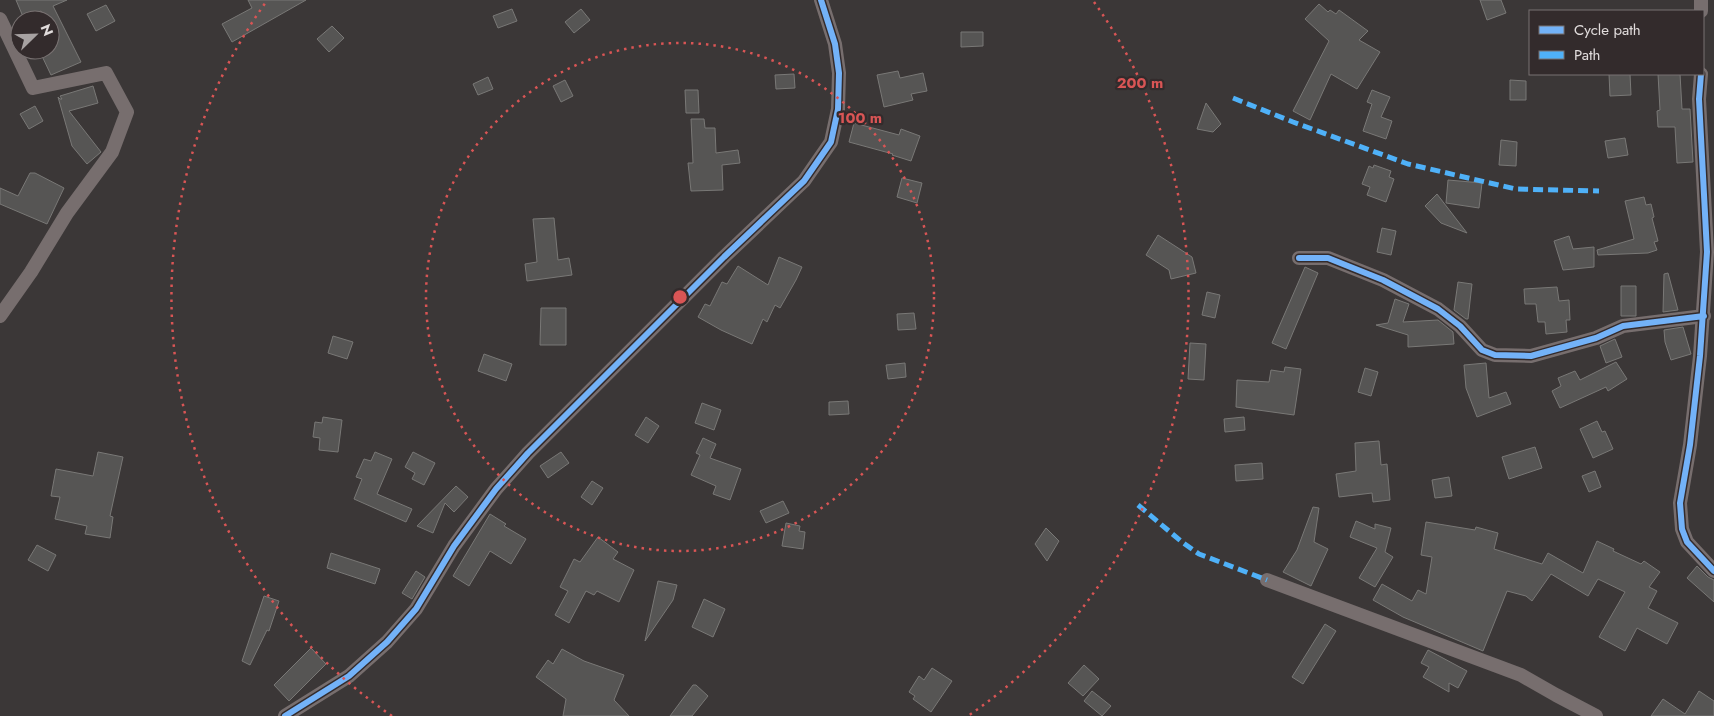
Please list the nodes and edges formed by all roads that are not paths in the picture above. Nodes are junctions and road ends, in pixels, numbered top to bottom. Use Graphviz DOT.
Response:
graph roads {
  1 [pos="821,0"];
  2 [pos="0,19"];
  3 [pos="1701,75"];
  4 [pos="1299,258"];
  5 [pos="0,316"];
  6 [pos="1704,316"];
  7 [pos="1714,571"];
  8 [pos="1267,580"];
  9 [pos="285,716"];
  10 [pos="1596,716"];
  1 -- 9 [label="street"];
  2 -- 5 [label="street"];
  3 -- 6 [label="street"];
  4 -- 6 [label="street"];
  6 -- 7 [label="street"];
  8 -- 10 [label="street"];
}
